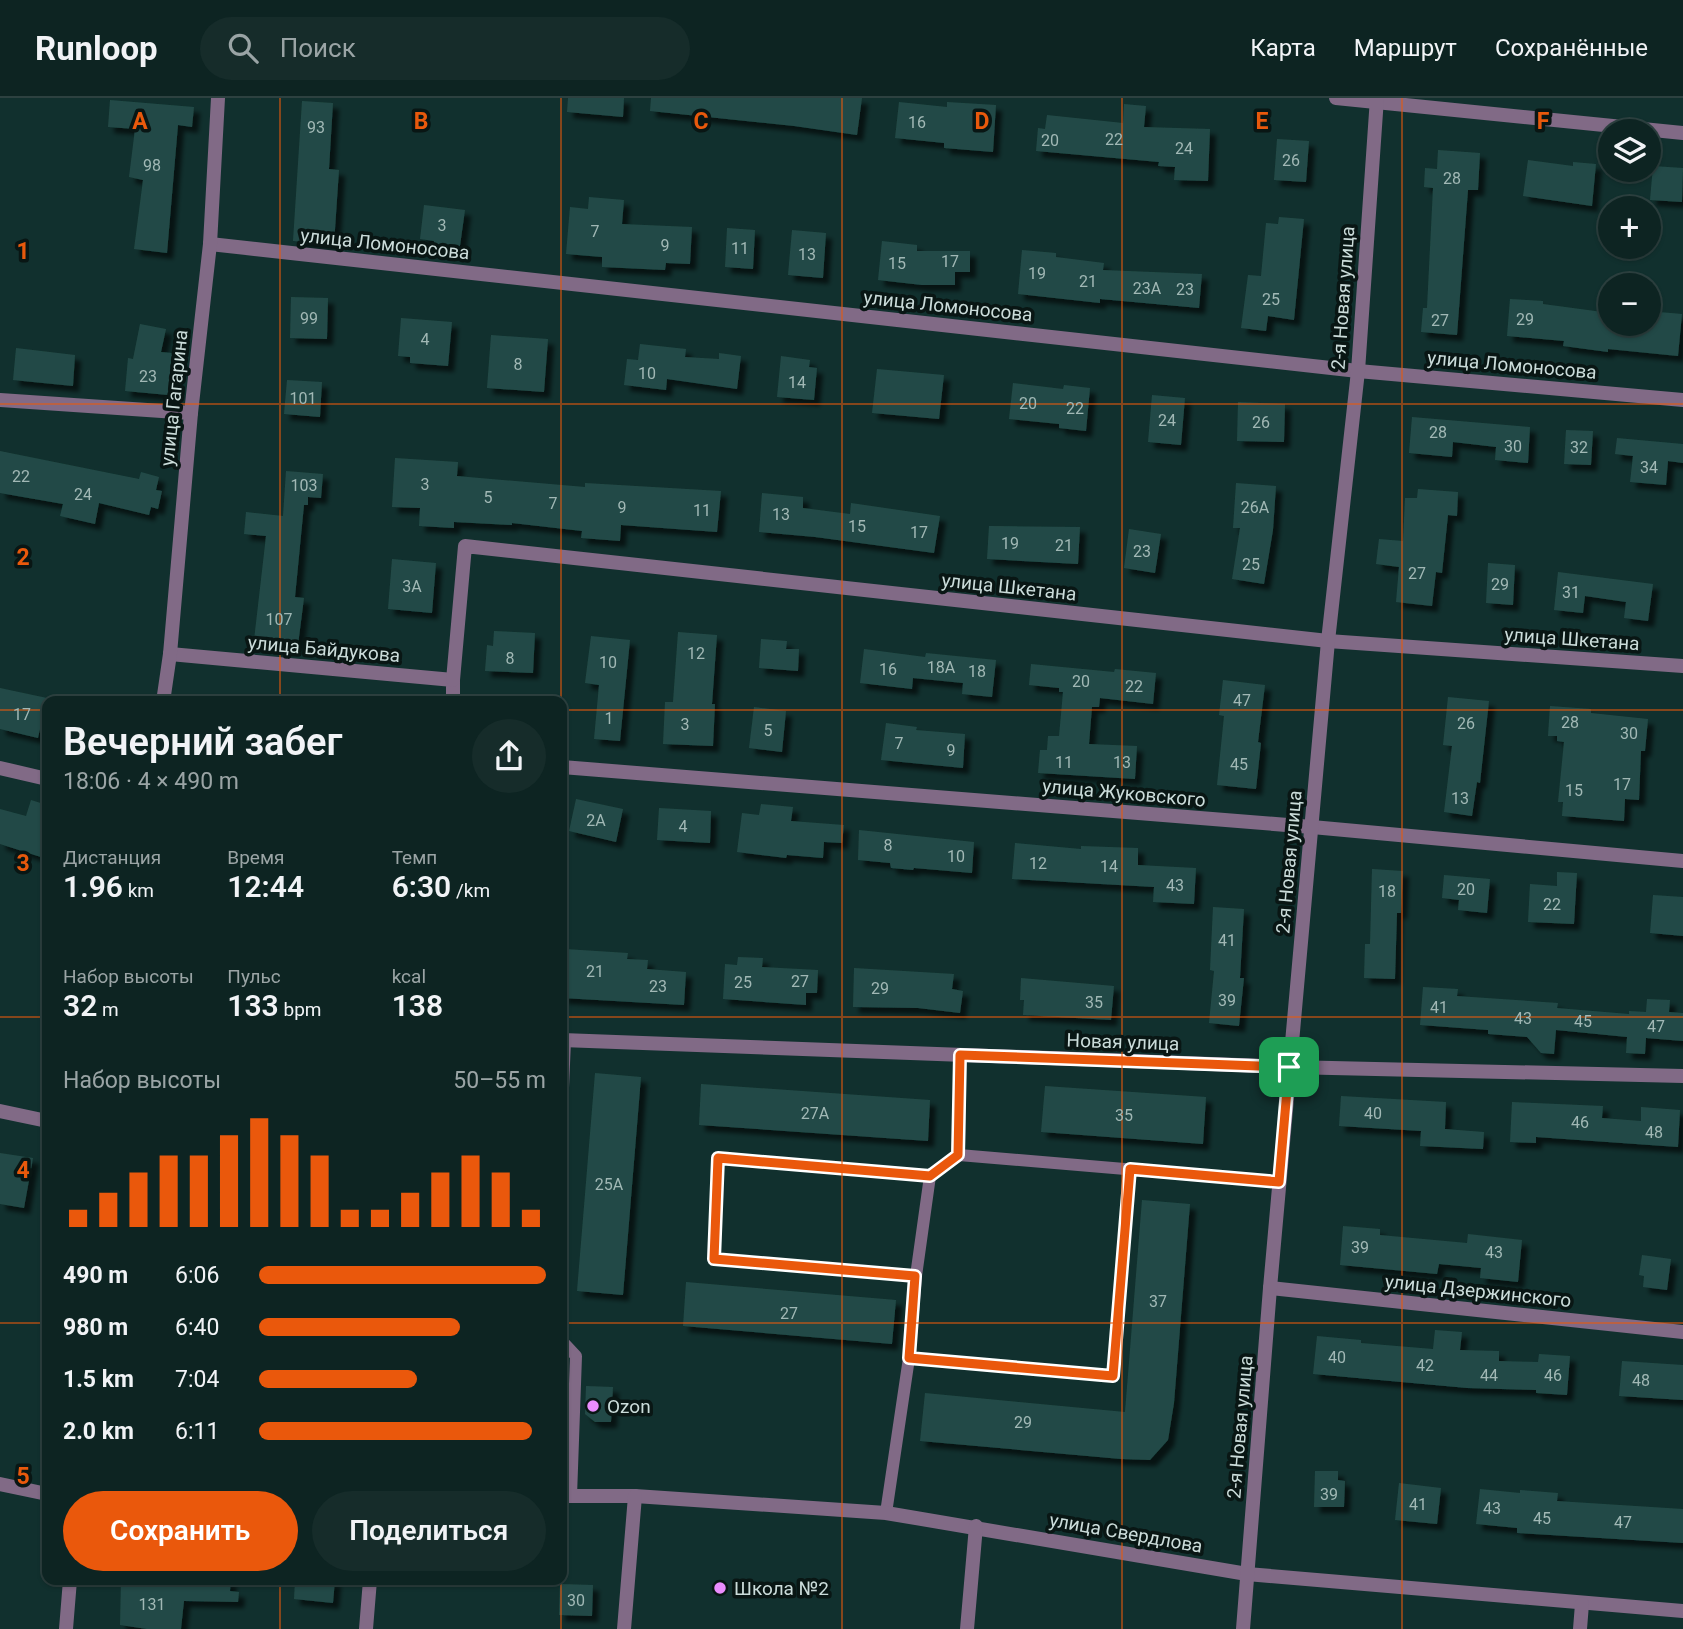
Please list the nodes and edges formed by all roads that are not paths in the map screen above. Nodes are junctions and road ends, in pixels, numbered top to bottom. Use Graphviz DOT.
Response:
graph roads {
  1 [pos="218,98"];
  2 [pos="1336,98"];
  3 [pos="1376,100"];
  4 [pos="1683,133"];
  5 [pos="210,244"];
  6 [pos="1358,371"];
  7 [pos="0,400"];
  8 [pos="1683,400"];
  9 [pos="191,414"];
  10 [pos="1328,641"];
  11 [pos="170,654"];
  12 [pos="1683,666"];
  13 [pos="453,680"];
  14 [pos="164,696"];
  15 [pos="453,696"];
  16 [pos="567,767"];
  17 [pos="0,768"];
  18 [pos="42,778"];
  19 [pos="1312,827"];
  20 [pos="1683,861"];
  21 [pos="567,1040"];
  22 [pos="960,1055"];
  23 [pos="1289,1067"];
  24 [pos="1683,1076"];
  25 [pos="0,1111"];
  26 [pos="42,1120"];
  27 [pos="958,1155"];
  28 [pos="1130,1169"];
  29 [pos="930,1176"];
  30 [pos="1279,1182"];
  31 [pos="915,1276"];
  32 [pos="1270,1288"];
  33 [pos="1683,1332"];
  34 [pos="567,1346"];
  35 [pos="909,1358"];
  36 [pos="0,1483"];
  37 [pos="42,1493"];
  38 [pos="567,1496"];
  39 [pos="635,1496"];
  40 [pos="886,1513"];
  41 [pos="976,1526"];
  42 [pos="1247,1574"];
  43 [pos="70,1585"];
  44 [pos="370,1585"];
  45 [pos="1582,1604"];
  46 [pos="1683,1611"];
  47 [pos="66,1629"];
  48 [pos="366,1629"];
  49 [pos="624,1629"];
  50 [pos="967,1629"];
  51 [pos="1243,1629"];
  52 [pos="1580,1629"];
  1 -- 5 [label="street, улица Гагарина"];
  2 -- 3 [label="street"];
  3 -- 4 [label="street"];
  3 -- 6 [label="street, 2-я Новая улица"];
  5 -- 6 [label="street, улица Ломоносова"];
  5 -- 9 [label="street, улица Гагарина"];
  6 -- 8 [label="street, улица Ломоносова"];
  6 -- 10 [label="street, 2-я Новая улица"];
  7 -- 9 [label="street"];
  9 -- 11 [label="street, улица Гагарина"];
  10 -- 12 [label="street, улица Шкетана"];
  10 -- 13 [label="street, улица Шкетана"];
  10 -- 19 [label="street, 2-я Новая улица"];
  11 -- 13 [label="street, улица Байдукова"];
  11 -- 14 [label="street, улица Гагарина"];
  13 -- 15 [label="street"];
  16 -- 19 [label="street, улица Жуковского"];
  17 -- 18 [label="street"];
  19 -- 20 [label="street, улица Жуковского"];
  19 -- 23 [label="street, 2-я Новая улица"];
  21 -- 22 [label="street, Новая улица"];
  22 -- 23 [label="street, Новая улица"];
  22 -- 27 [label="lane"];
  23 -- 24 [label="street, Новая улица"];
  23 -- 30 [label="street, 2-я Новая улица"];
  25 -- 26 [label="street"];
  27 -- 28 [label="lane"];
  27 -- 29 [label="lane"];
  28 -- 30 [label="lane"];
  28 -- 35 [label="lane"];
  29 -- 31 [label="lane"];
  29 -- 31 [label="lane"];
  30 -- 32 [label="street, 2-я Новая улица"];
  31 -- 35 [label="lane"];
  32 -- 33 [label="street, улица Дзержинского"];
  32 -- 42 [label="street, 2-я Новая улица"];
  34 -- 38 [label="lane"];
  35 -- 40 [label="lane"];
  36 -- 37 [label="street"];
  38 -- 39 [label="street, улица Свердлова"];
  39 -- 40 [label="street, улица Свердлова"];
  39 -- 49 [label="street"];
  40 -- 41 [label="street, улица Свердлова"];
  41 -- 42 [label="street, улица Свердлова"];
  41 -- 50 [label="street"];
  42 -- 45 [label="street, улица Свердлова"];
  42 -- 51 [label="street, 2-я Новая улица"];
  43 -- 47 [label="street"];
  44 -- 48 [label="street"];
  45 -- 46 [label="street, улица Свердлова"];
  45 -- 52 [label="street"];
}
